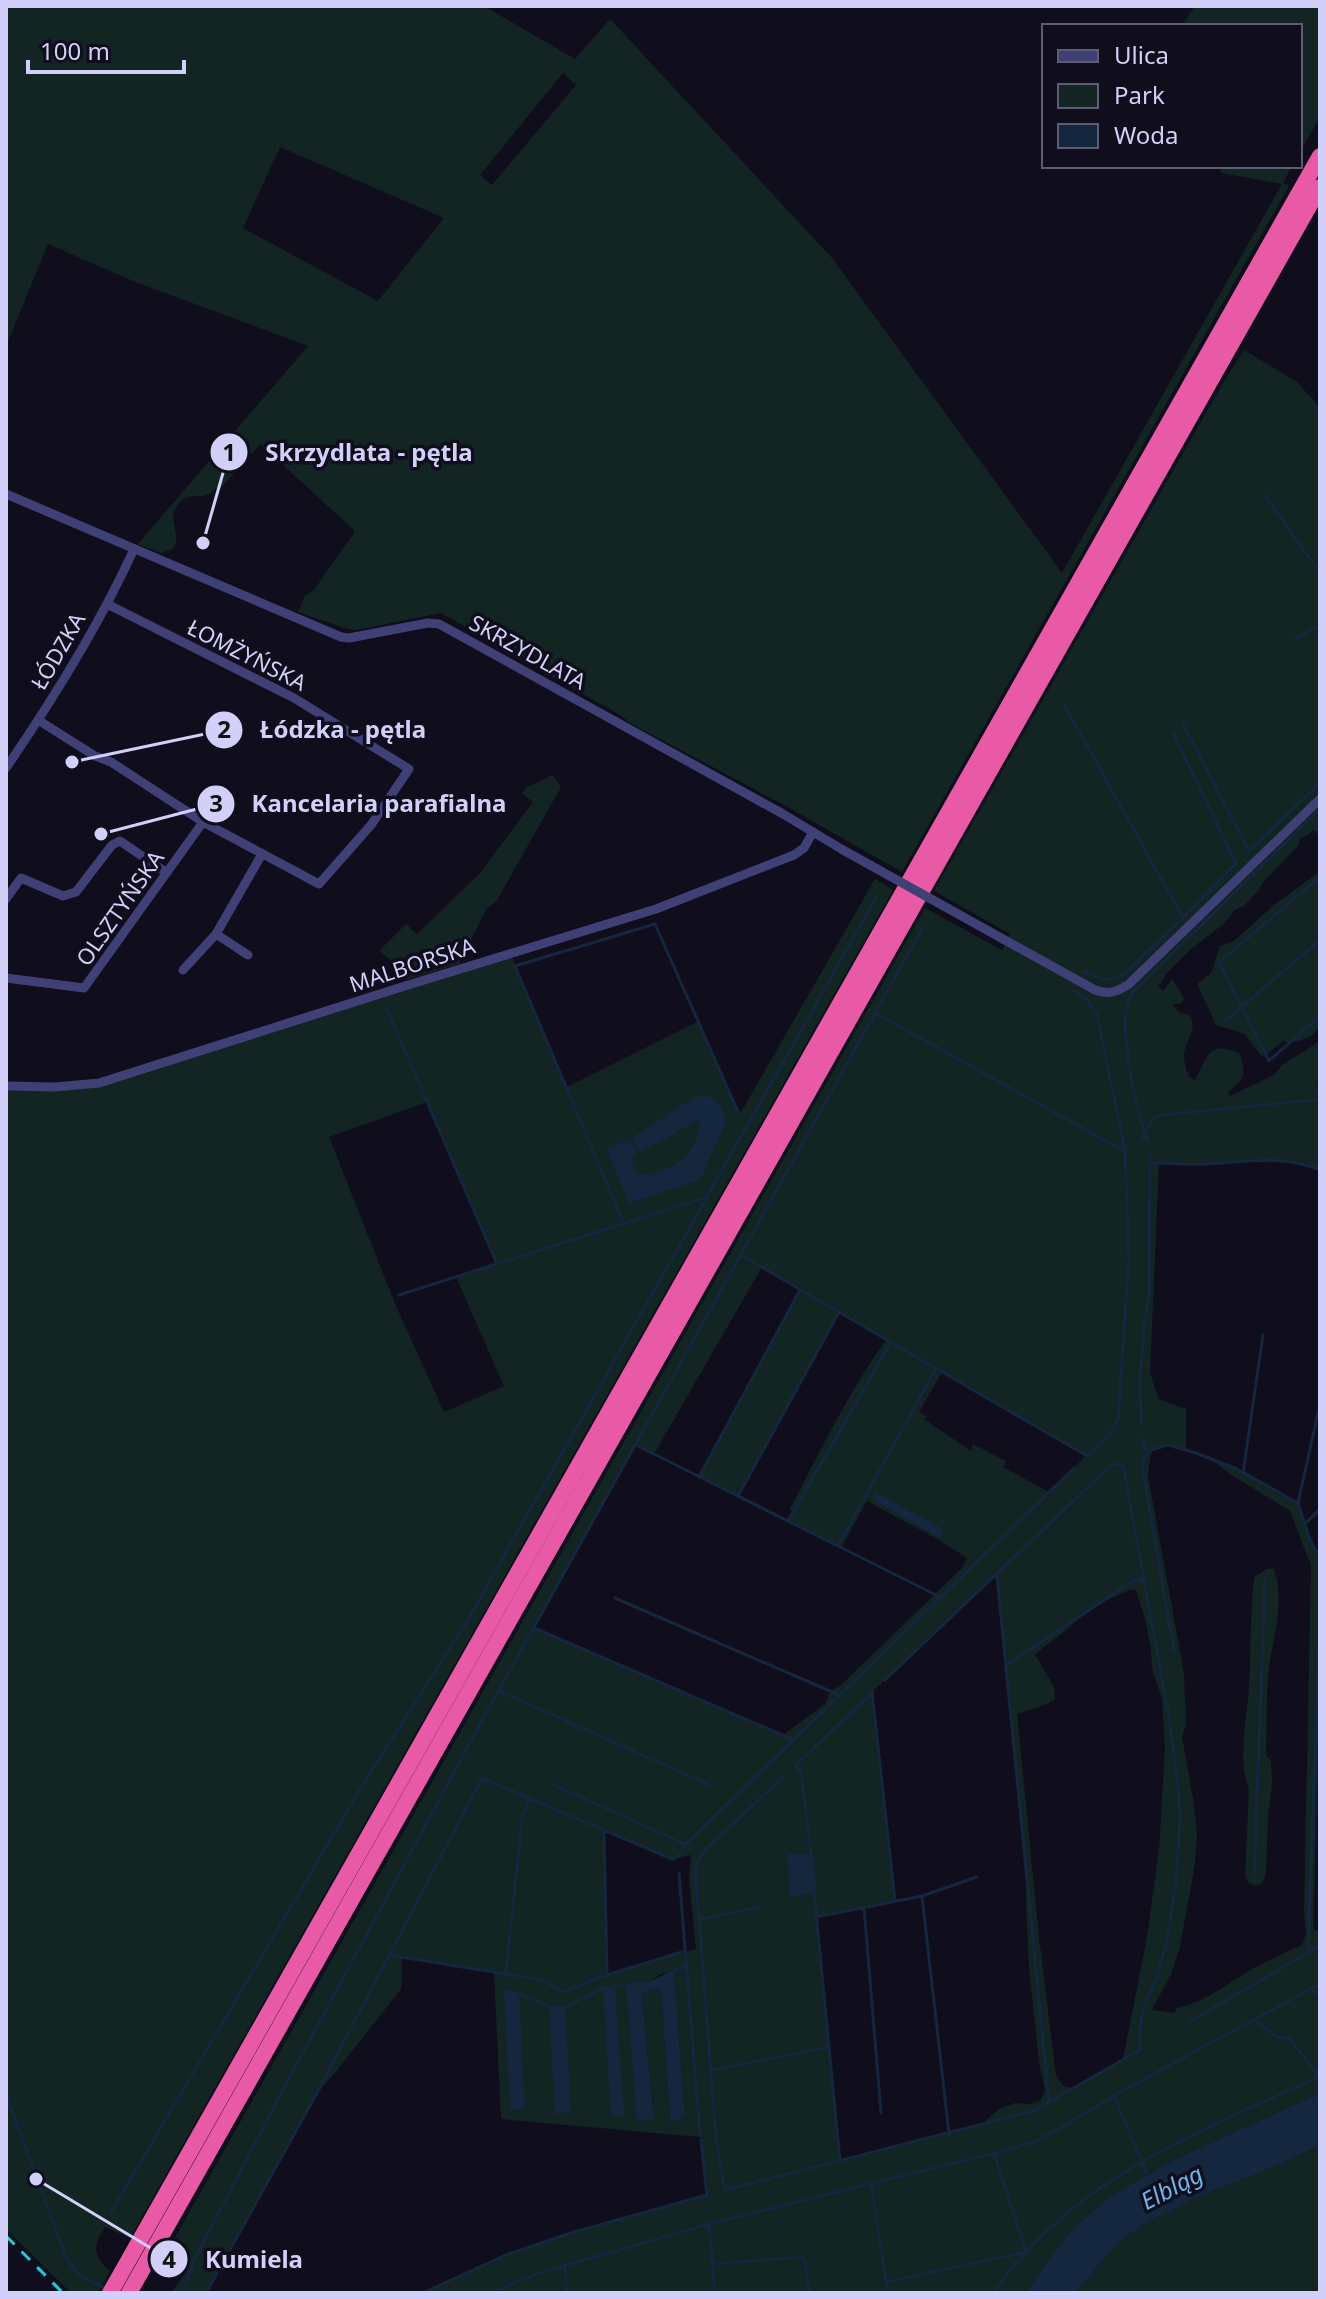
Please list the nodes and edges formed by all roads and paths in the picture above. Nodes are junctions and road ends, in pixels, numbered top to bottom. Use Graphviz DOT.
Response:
graph roads {
  1 [pos="1320,156"];
  2 [pos="1320,187"];
  3 [pos="6,494"];
  4 [pos="134,549"];
  5 [pos="107,604"];
  6 [pos="38,720"];
  7 [pos="6,768"];
  8 [pos="1320,799"];
  9 [pos="203,822"];
  10 [pos="813,832"];
  11 [pos="262,854"];
  12 [pos="167,873"];
  13 [pos="6,899"];
  14 [pos="216,934"];
  15 [pos="248,955"];
  16 [pos="183,970"];
  17 [pos="6,978"];
  18 [pos="6,1086"];
  19 [pos="141,2255"];
  20 [pos="110,2293"];
  21 [pos="129,2293"];
  1 -- 19 [label="highway"];
  2 -- 19 [label="highway"];
  3 -- 4 [label="street, SKRZYDLATA"];
  4 -- 5 [label="street, ŁÓDZKA"];
  4 -- 10 [label="street, SKRZYDLATA"];
  5 -- 6 [label="street, ŁÓDZKA"];
  5 -- 11 [label="street, ŁOMŻYŃSKA"];
  6 -- 7 [label="street, ŁÓDZKA"];
  6 -- 9 [label="street"];
  8 -- 10 [label="street, SKRZYDLATA, bridge"];
  9 -- 11 [label="street"];
  9 -- 12 [label="street, OLSZTYŃSKA"];
  10 -- 18 [label="street, MALBORSKA"];
  11 -- 14 [label="street"];
  12 -- 13 [label="street"];
  12 -- 17 [label="street, OLSZTYŃSKA"];
  14 -- 15 [label="street"];
  14 -- 16 [label="street"];
  19 -- 20 [label="highway"];
  19 -- 21 [label="highway"];
}
